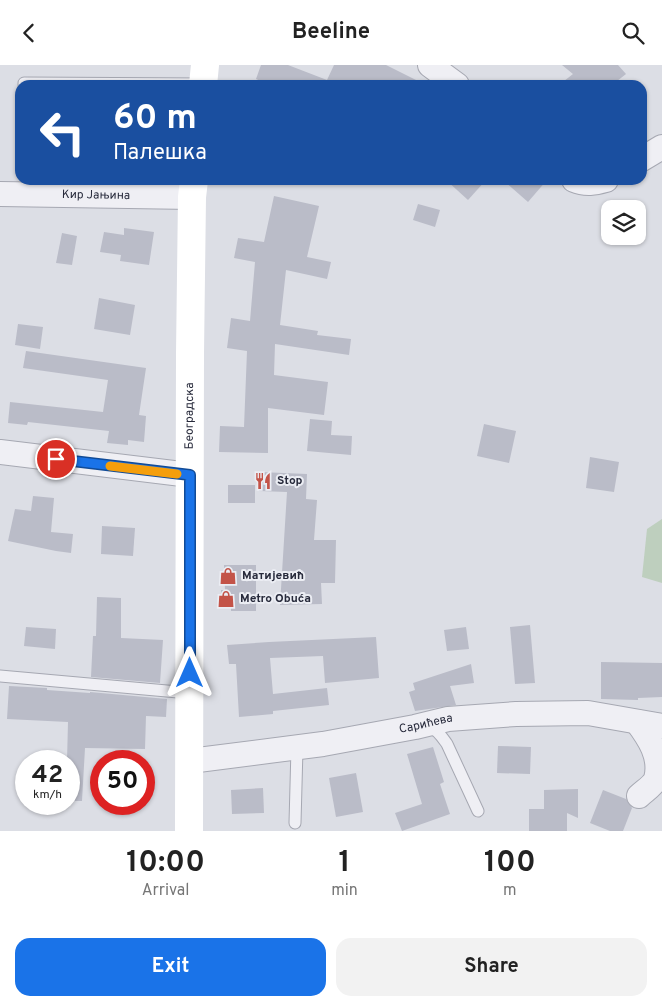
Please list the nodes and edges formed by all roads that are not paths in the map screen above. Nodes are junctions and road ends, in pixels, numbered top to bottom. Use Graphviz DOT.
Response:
graph roads {
  1 [pos="205,65"];
  2 [pos="430,65"];
  3 [pos="204,80"];
  4 [pos="450,80"];
  5 [pos="662,147"];
  6 [pos="647,156"];
  7 [pos="193,189"];
  8 [pos="0,194"];
  9 [pos="0,452"];
  10 [pos="190,475"];
  11 [pos="0,676"];
  12 [pos="189,693"];
  13 [pos="636,722"];
  14 [pos="662,725"];
  15 [pos="415,727"];
  16 [pos="297,748"];
  17 [pos="190,761"];
  18 [pos="638,796"];
  19 [pos="478,811"];
  20 [pos="296,823"];
  21 [pos="189,831"];
  1 -- 3 [label="main road"];
  2 -- 4 [label="street"];
  5 -- 6 [label="street"];
  7 -- 8 [label="street, Кир Јањина"];
  7 -- 10 [label="main road, Београдска"];
  9 -- 10 [label="street"];
  10 -- 12 [label="main road, Београдска"];
  11 -- 12 [label="lane"];
  12 -- 17 [label="main road, Београдска"];
  13 -- 14 [label="street, Сарићева"];
  13 -- 15 [label="street, Сарићева"];
  13 -- 18 [label="street"];
  15 -- 16 [label="street, Сарићева"];
  15 -- 19 [label="lane"];
  16 -- 17 [label="street, Сарићева"];
  16 -- 20 [label="lane"];
  17 -- 21 [label="main road, Београдска"];
}
